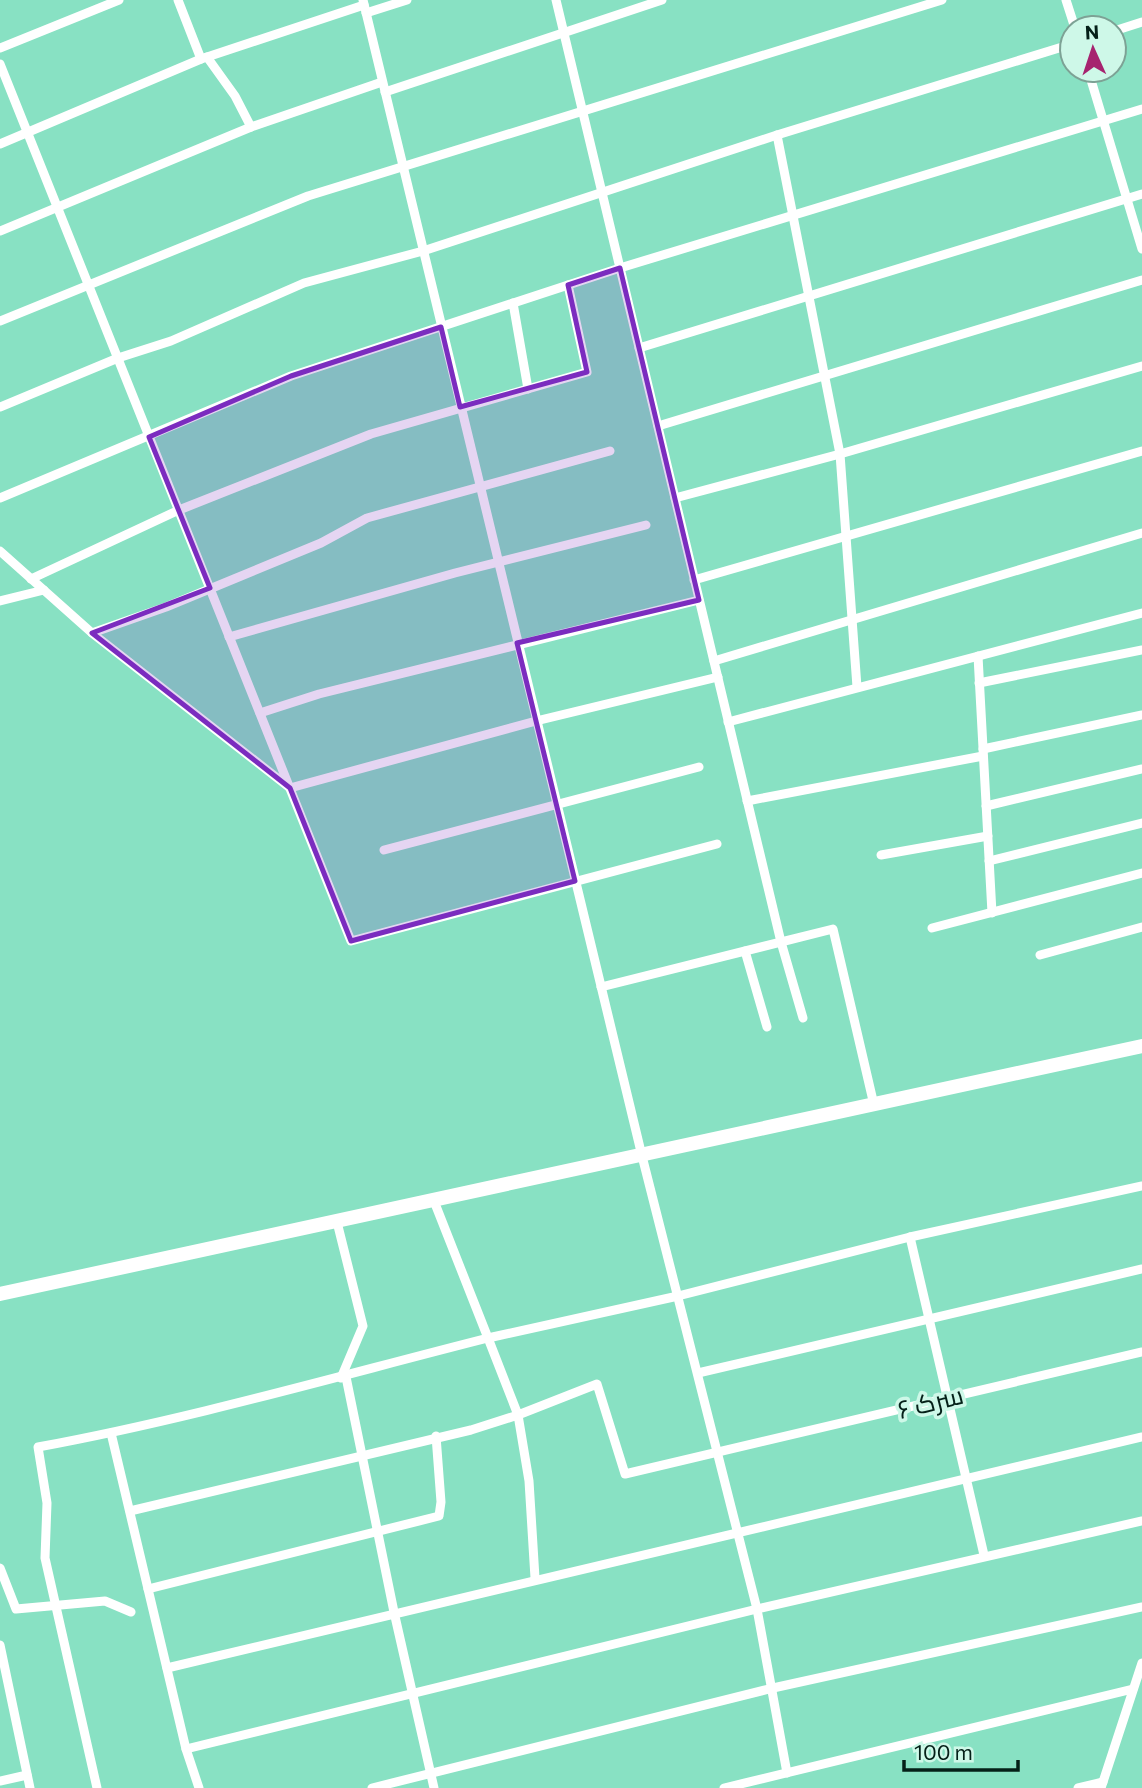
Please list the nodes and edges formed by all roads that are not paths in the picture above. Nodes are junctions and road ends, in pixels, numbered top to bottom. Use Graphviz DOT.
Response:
graph roads {
  1 [pos="119,0"];
  2 [pos="178,0"];
  3 [pos="407,0"];
  4 [pos="556,0"];
  5 [pos="662,0"];
  6 [pos="942,0"];
  7 [pos="364,6"];
  8 [pos="562,31"];
  9 [pos="0,48"];
  10 [pos="1058,48"];
  11 [pos="204,58"];
  12 [pos="0,64"];
  13 [pos="1092,84"];
  14 [pos="384,87"];
  15 [pos="1142,109"];
  16 [pos="582,111"];
  17 [pos="1104,121"];
  18 [pos="251,127"];
  19 [pos="27,131"];
  20 [pos="777,135"];
  21 [pos="0,144"];
  22 [pos="403,167"];
  23 [pos="604,194"];
  24 [pos="1142,194"];
  25 [pos="1128,198"];
  26 [pos="58,208"];
  27 [pos="793,216"];
  28 [pos="0,232"];
  29 [pos="1142,249"];
  30 [pos="423,251"];
  31 [pos="620,268"];
  32 [pos="1142,280"];
  33 [pos="568,285"];
  34 [pos="89,286"];
  35 [pos="809,296"];
  36 [pos="513,303"];
  37 [pos="0,321"];
  38 [pos="441,327"];
  39 [pos="639,348"];
  40 [pos="118,358"];
  41 [pos="1142,366"];
  42 [pos="825,375"];
  43 [pos="528,388"];
  44 [pos="0,407"];
  45 [pos="460,407"];
  46 [pos="657,426"];
  47 [pos="149,437"];
  48 [pos="1142,450"];
  49 [pos="610,451"];
  50 [pos="840,454"];
  51 [pos="479,485"];
  52 [pos="0,498"];
  53 [pos="675,498"];
  54 [pos="178,510"];
  55 [pos="646,525"];
  56 [pos="1142,533"];
  57 [pos="848,536"];
  58 [pos="0,551"];
  59 [pos="498,563"];
  60 [pos="31,579"];
  61 [pos="694,580"];
  62 [pos="210,589"];
  63 [pos="44,590"];
  64 [pos="699,600"];
  65 [pos="0,601"];
  66 [pos="1142,613"];
  67 [pos="852,619"];
  68 [pos="92,633"];
  69 [pos="229,637"];
  70 [pos="517,643"];
  71 [pos="1142,650"];
  72 [pos="978,656"];
  73 [pos="713,661"];
  74 [pos="718,677"];
  75 [pos="979,683"];
  76 [pos="857,688"];
  77 [pos="260,713"];
  78 [pos="1142,715"];
  79 [pos="536,721"];
  80 [pos="728,722"];
  81 [pos="983,752"];
  82 [pos="699,767"];
  83 [pos="1142,769"];
  84 [pos="290,788"];
  85 [pos="747,801"];
  86 [pos="556,804"];
  87 [pos="986,806"];
  88 [pos="1142,823"];
  89 [pos="988,836"];
  90 [pos="718,844"];
  91 [pos="384,850"];
  92 [pos="881,855"];
  93 [pos="989,861"];
  94 [pos="1142,873"];
  95 [pos="575,881"];
  96 [pos="992,913"];
  97 [pos="1142,927"];
  98 [pos="932,928"];
  99 [pos="781,942"];
  100 [pos="745,951"];
  101 [pos="1040,955"];
  102 [pos="601,987"];
  103 [pos="803,1017"];
  104 [pos="767,1027"];
  105 [pos="1142,1046"];
  106 [pos="874,1105"];
  107 [pos="642,1156"];
  108 [pos="1142,1186"];
  109 [pos="435,1201"];
  110 [pos="337,1222"];
  111 [pos="910,1237"];
  112 [pos="1142,1269"];
  113 [pos="0,1294"];
  114 [pos="678,1296"];
  115 [pos="929,1318"];
  116 [pos="488,1338"];
  117 [pos="1142,1352"];
  118 [pos="698,1373"];
  119 [pos="344,1377"];
  120 [pos="946,1397"];
  121 [pos="518,1415"];
  122 [pos="111,1433"];
  123 [pos="436,1436"];
  124 [pos="1142,1437"];
  125 [pos="363,1454"];
  126 [pos="718,1454"];
  127 [pos="965,1478"];
  128 [pos="130,1511"];
  129 [pos="1142,1521"];
  130 [pos="738,1531"];
  131 [pos="377,1532"];
  132 [pos="984,1555"];
  133 [pos="0,1568"];
  134 [pos="536,1578"];
  135 [pos="148,1589"];
  136 [pos="55,1605"];
  137 [pos="1142,1607"];
  138 [pos="757,1609"];
  139 [pos="131,1612"];
  140 [pos="394,1612"];
  141 [pos="0,1645"];
  142 [pos="1142,1663"];
  143 [pos="167,1668"];
  144 [pos="1140,1677"];
  145 [pos="773,1688"];
  146 [pos="1133,1689"];
  147 [pos="412,1692"];
  148 [pos="10,1694"];
  149 [pos="0,1696"];
  150 [pos="186,1749"];
  151 [pos="787,1773"];
  152 [pos="27,1775"];
  153 [pos="430,1775"];
  154 [pos="0,1781"];
  155 [pos="1102,1785"];
  156 [pos="30,1788"];
  157 [pos="97,1788"];
  158 [pos="199,1788"];
  159 [pos="372,1788"];
  160 [pos="433,1788"];
  161 [pos="724,1788"];
  162 [pos="1078,1788"];
  1 -- 9 [label="street"];
  2 -- 11 [label="street"];
  3 -- 7 [label="street"];
  4 -- 8 [label="street"];
  5 -- 8 [label="street"];
  6 -- 16 [label="street"];
  7 -- 11 [label="street"];
  7 -- 14 [label="street"];
  8 -- 14 [label="street"];
  8 -- 16 [label="street"];
  10 -- 20 [label="street"];
  11 -- 18 [label="street"];
  11 -- 19 [label="street"];
  12 -- 19 [label="street"];
  13 -- 17 [label="street"];
  14 -- 18 [label="street"];
  14 -- 22 [label="street"];
  15 -- 17 [label="street"];
  16 -- 22 [label="street"];
  16 -- 23 [label="street"];
  17 -- 25 [label="street"];
  17 -- 27 [label="street"];
  18 -- 26 [label="street"];
  19 -- 21 [label="street"];
  19 -- 26 [label="street"];
  20 -- 23 [label="street"];
  20 -- 27 [label="street"];
  22 -- 30 [label="street"];
  22 -- 34 [label="street"];
  23 -- 30 [label="street"];
  23 -- 31 [label="street"];
  24 -- 25 [label="street"];
  25 -- 29 [label="street"];
  25 -- 35 [label="street"];
  26 -- 28 [label="street"];
  26 -- 34 [label="street"];
  27 -- 31 [label="street"];
  27 -- 35 [label="street"];
  30 -- 38 [label="street"];
  30 -- 40 [label="street"];
  31 -- 33 [label="street"];
  31 -- 39 [label="street"];
  32 -- 42 [label="street"];
  33 -- 36 [label="street"];
  33 -- 43 [label="street"];
  34 -- 37 [label="street"];
  34 -- 40 [label="street"];
  35 -- 39 [label="street"];
  35 -- 42 [label="street"];
  36 -- 38 [label="street"];
  36 -- 43 [label="street"];
  38 -- 45 [label="street"];
  38 -- 47 [label="street"];
  39 -- 46 [label="street"];
  40 -- 44 [label="street"];
  40 -- 47 [label="street"];
  41 -- 50 [label="street"];
  42 -- 46 [label="street"];
  42 -- 50 [label="street"];
  43 -- 45 [label="street"];
  45 -- 51 [label="street"];
  45 -- 54 [label="street"];
  46 -- 53 [label="street"];
  47 -- 52 [label="street"];
  47 -- 54 [label="street"];
  48 -- 57 [label="street"];
  49 -- 51 [label="street"];
  50 -- 53 [label="street"];
  50 -- 57 [label="street"];
  51 -- 59 [label="street"];
  51 -- 62 [label="street"];
  53 -- 61 [label="street"];
  54 -- 60 [label="street"];
  54 -- 62 [label="street"];
  55 -- 59 [label="street"];
  56 -- 67 [label="street"];
  57 -- 61 [label="street"];
  57 -- 67 [label="street"];
  58 -- 60 [label="street"];
  59 -- 69 [label="street"];
  59 -- 70 [label="street"];
  60 -- 63 [label="street"];
  61 -- 64 [label="street"];
  62 -- 68 [label="street"];
  62 -- 69 [label="street"];
  63 -- 65 [label="street"];
  63 -- 68 [label="street"];
  64 -- 70 [label="street"];
  64 -- 73 [label="street"];
  66 -- 72 [label="street"];
  67 -- 73 [label="street"];
  67 -- 76 [label="street"];
  68 -- 84 [label="street"];
  69 -- 77 [label="street"];
  70 -- 77 [label="street"];
  70 -- 79 [label="street"];
  71 -- 75 [label="street"];
  72 -- 75 [label="street"];
  72 -- 76 [label="street"];
  73 -- 74 [label="street"];
  74 -- 79 [label="street"];
  74 -- 80 [label="street"];
  75 -- 81 [label="street"];
  76 -- 80 [label="street"];
  77 -- 84 [label="street"];
  78 -- 81 [label="street"];
  79 -- 84 [label="street"];
  79 -- 86 [label="street"];
  80 -- 85 [label="street"];
  81 -- 85 [label="street"];
  81 -- 87 [label="street"];
  82 -- 86 [label="street"];
  83 -- 87 [label="street"];
  84 -- 95 [label="street"];
  85 -- 99 [label="street"];
  86 -- 91 [label="street"];
  86 -- 95 [label="street"];
  87 -- 89 [label="street"];
  88 -- 93 [label="street"];
  89 -- 92 [label="street"];
  89 -- 93 [label="street"];
  90 -- 95 [label="street"];
  93 -- 96 [label="street"];
  94 -- 96 [label="street"];
  95 -- 102 [label="street"];
  96 -- 98 [label="street"];
  97 -- 101 [label="street"];
  99 -- 100 [label="street"];
  99 -- 103 [label="street"];
  99 -- 106 [label="street"];
  100 -- 102 [label="street"];
  100 -- 104 [label="street"];
  102 -- 107 [label="street"];
  105 -- 106 [label="main road"];
  106 -- 107 [label="main road"];
  107 -- 109 [label="main road"];
  107 -- 114 [label="street"];
  108 -- 111 [label="street"];
  109 -- 110 [label="main road"];
  109 -- 116 [label="street"];
  110 -- 113 [label="main road"];
  110 -- 119 [label="street"];
  111 -- 114 [label="street"];
  111 -- 115 [label="street"];
  112 -- 115 [label="street"];
  114 -- 116 [label="street"];
  114 -- 118 [label="street"];
  115 -- 118 [label="street"];
  115 -- 120 [label="street"];
  116 -- 119 [label="street"];
  116 -- 121 [label="street"];
  117 -- 120 [label="street, سرک ۶"];
  118 -- 126 [label="street"];
  119 -- 122 [label="street"];
  119 -- 125 [label="street"];
  120 -- 126 [label="street, سرک ۶"];
  120 -- 127 [label="street"];
  121 -- 123 [label="street"];
  121 -- 126 [label="street, سرک ۶"];
  121 -- 134 [label="street"];
  122 -- 128 [label="street"];
  122 -- 136 [label="street"];
  123 -- 125 [label="street"];
  123 -- 131 [label="street"];
  124 -- 127 [label="street"];
  125 -- 128 [label="street"];
  125 -- 131 [label="street"];
  126 -- 130 [label="street"];
  127 -- 130 [label="street"];
  127 -- 132 [label="street"];
  128 -- 135 [label="street"];
  129 -- 132 [label="street"];
  130 -- 134 [label="street"];
  130 -- 138 [label="street"];
  131 -- 135 [label="street"];
  131 -- 140 [label="street"];
  132 -- 138 [label="street"];
  133 -- 136 [label="street"];
  134 -- 140 [label="street"];
  135 -- 143 [label="street"];
  136 -- 139 [label="street"];
  136 -- 157 [label="street"];
  137 -- 145 [label="street"];
  138 -- 145 [label="street"];
  138 -- 147 [label="street"];
  140 -- 143 [label="street"];
  140 -- 147 [label="street"];
  141 -- 148 [label="street"];
  142 -- 144 [label="street"];
  143 -- 150 [label="street"];
  144 -- 146 [label="street"];
  145 -- 151 [label="street"];
  145 -- 153 [label="street"];
  146 -- 151 [label="street"];
  146 -- 155 [label="street"];
  147 -- 150 [label="street"];
  147 -- 153 [label="street"];
  148 -- 149 [label="street"];
  148 -- 152 [label="street"];
  150 -- 158 [label="street"];
  151 -- 161 [label="street"];
  152 -- 154 [label="street"];
  152 -- 156 [label="street"];
  153 -- 159 [label="street"];
  153 -- 160 [label="street"];
  155 -- 162 [label="street"];
}
